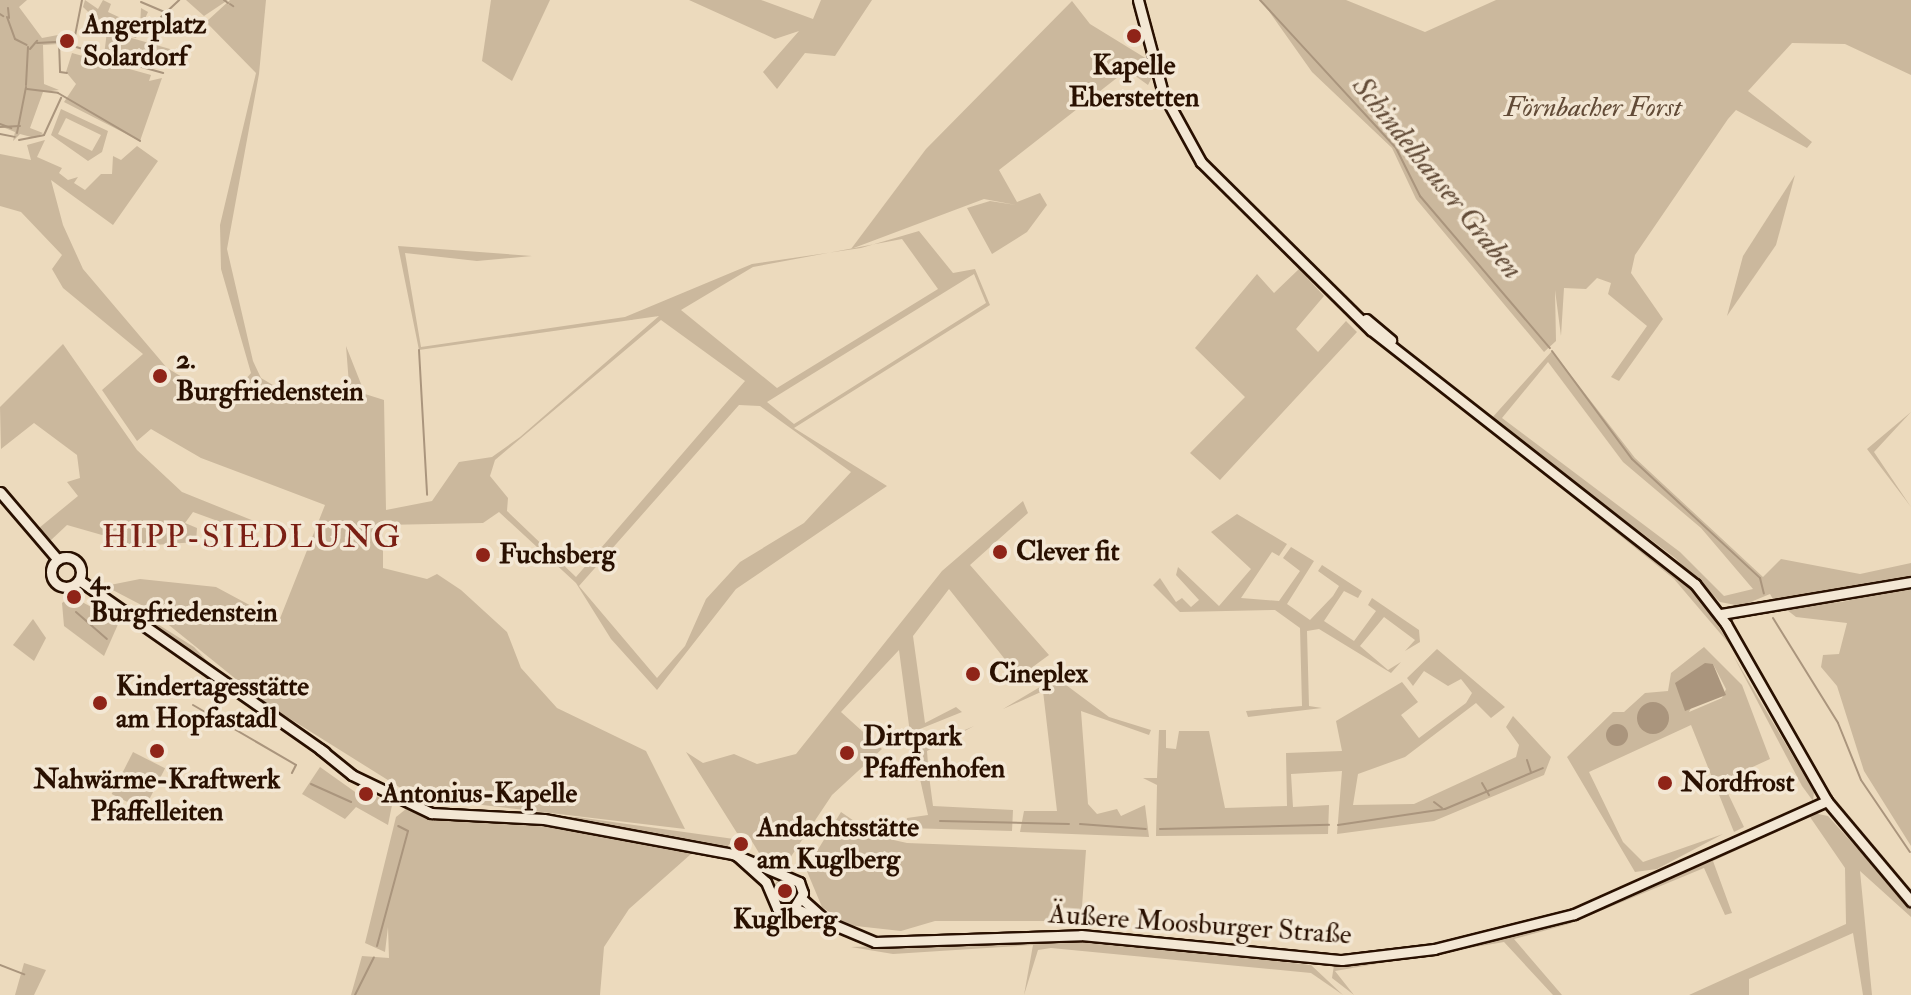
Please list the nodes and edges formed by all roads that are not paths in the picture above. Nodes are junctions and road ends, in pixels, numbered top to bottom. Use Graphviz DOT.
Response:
graph roads {
  1 [pos="1138,0"];
  2 [pos="0,492"];
  3 [pos="58,560"];
  4 [pos="79,580"];
  5 [pos="1911,582"];
  6 [pos="1721,614"];
  7 [pos="1827,801"];
  8 [pos="736,855"];
  9 [pos="780,876"];
  10 [pos="769,887"];
  11 [pos="802,899"];
  12 [pos="1911,901"];
  13 [pos="794,908"];
  14 [pos="831,927"];
  1 -- 6 [label="street"];
  2 -- 3 [label="street"];
  3 -- 4 [label="street"];
  3 -- 4 [label="street"];
  4 -- 8 [label="street"];
  5 -- 6 [label="street"];
  6 -- 7 [label="street"];
  7 -- 12 [label="street"];
  7 -- 14 [label="street, Äußere Moosburger Straße"];
  8 -- 9 [label="street"];
  8 -- 10 [label="street, Äußere Moosburger Straße"];
  9 -- 10 [label="street"];
  9 -- 11 [label="street"];
  10 -- 13 [label="street, Äußere Moosburger Straße"];
  11 -- 13 [label="street"];
  11 -- 14 [label="street"];
  13 -- 14 [label="street, Äußere Moosburger Straße"];
}
